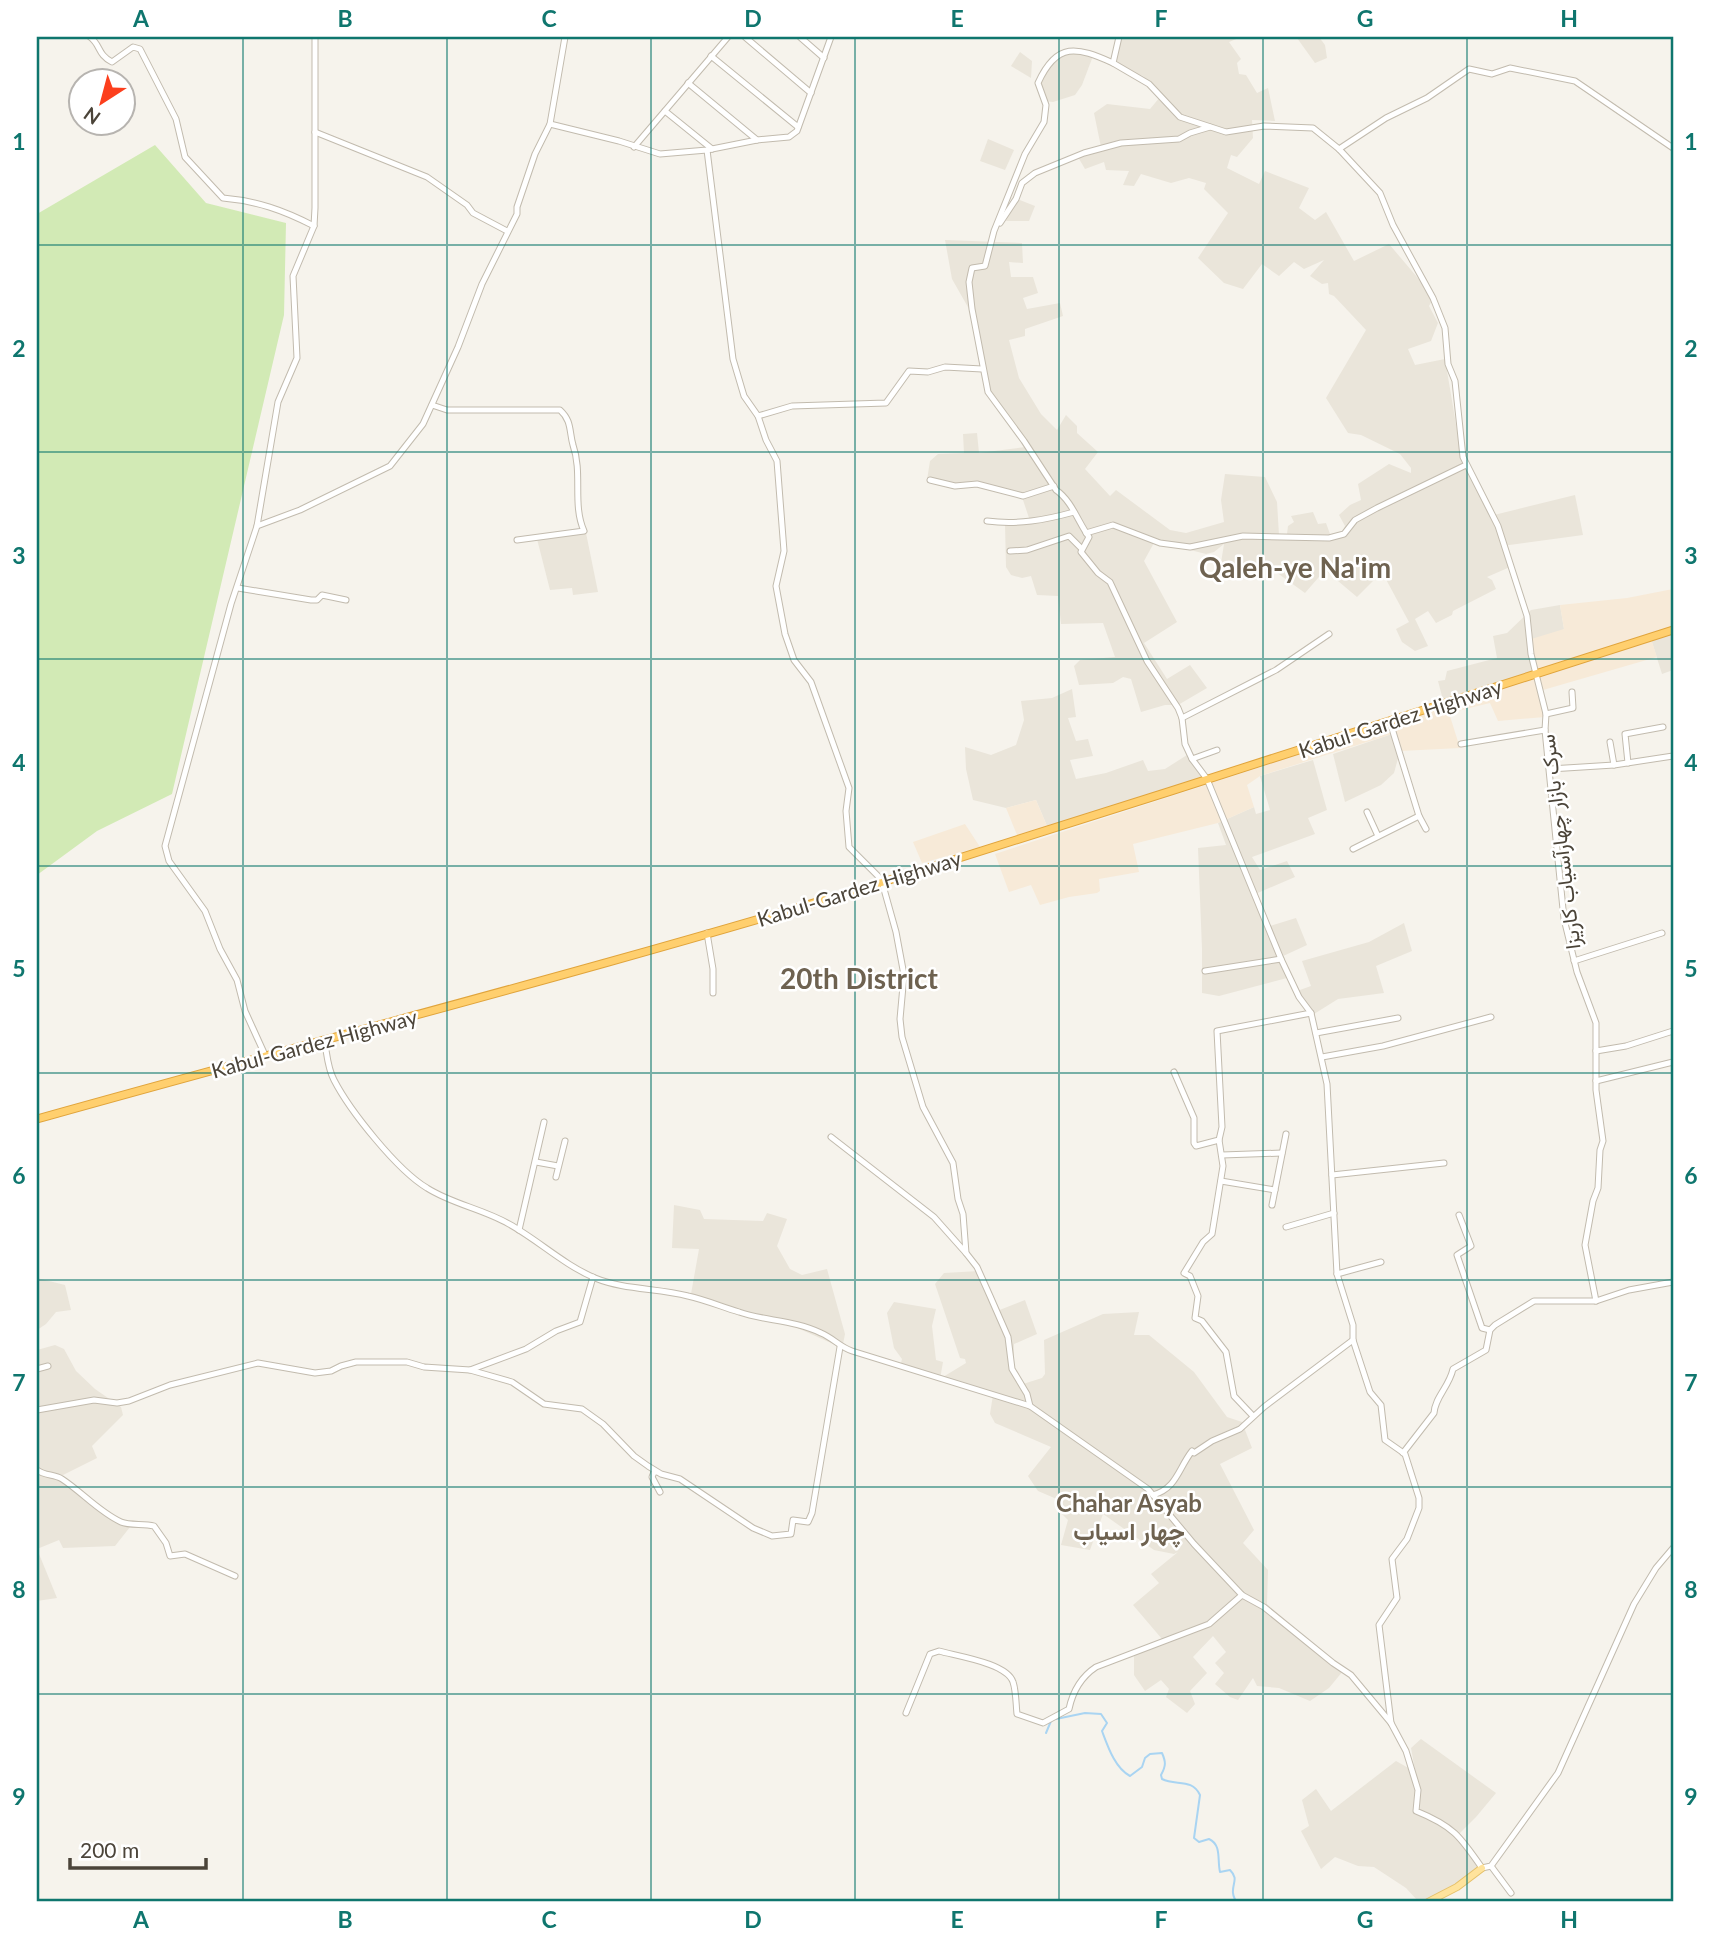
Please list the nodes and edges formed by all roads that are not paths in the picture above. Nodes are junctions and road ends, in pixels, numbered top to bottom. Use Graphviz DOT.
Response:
graph roads {
  1 [pos="90,37"];
  2 [pos="315,37"];
  3 [pos="565,37"];
  4 [pos="728,37"];
  5 [pos="746,37"];
  6 [pos="800,37"];
  7 [pos="831,37"];
  8 [pos="1119,37"];
  9 [pos="711,56"];
  10 [pos="824,58"];
  11 [pos="1113,63"];
  12 [pos="688,83"];
  13 [pos="811,93"];
  14 [pos="665,111"];
  15 [pos="550,124"];
  16 [pos="798,127"];
  17 [pos="1211,127"];
  18 [pos="315,132"];
  19 [pos="757,140"];
  20 [pos="634,147"];
  21 [pos="1673,148"];
  22 [pos="709,149"];
  23 [pos="1339,149"];
  24 [pos="314,226"];
  25 [pos="507,231"];
  26 [pos="994,231"];
  27 [pos="982,369"];
  28 [pos="432,405"];
  29 [pos="758,416"];
  30 [pos="1466,465"];
  31 [pos="930,480"];
  32 [pos="1054,486"];
  33 [pos="1074,512"];
  34 [pos="987,522"];
  35 [pos="257,526"];
  36 [pos="1086,533"];
  37 [pos="517,540"];
  38 [pos="1082,549"];
  39 [pos="1010,551"];
  40 [pos="238,588"];
  41 [pos="346,600"];
  42 [pos="1673,629"];
  43 [pos="1329,634"];
  44 [pos="1537,673"];
  45 [pos="1572,692"];
  46 [pos="1546,714"];
  47 [pos="1182,718"];
  48 [pos="1390,722"];
  49 [pos="1663,727"];
  50 [pos="1545,730"];
  51 [pos="1610,742"];
  52 [pos="1461,744"];
  53 [pos="1217,750"];
  54 [pos="1673,756"];
  55 [pos="1192,758"];
  56 [pos="1628,763"];
  57 [pos="1614,765"];
  58 [pos="1549,769"];
  59 [pos="1207,779"];
  60 [pos="1367,813"];
  61 [pos="1419,816"];
  62 [pos="1426,829"];
  63 [pos="1378,836"];
  64 [pos="1353,849"];
  65 [pos="882,882"];
  66 [pos="707,933"];
  67 [pos="1662,933"];
  68 [pos="1281,960"];
  69 [pos="1574,961"];
  70 [pos="1205,971"];
  71 [pos="713,993"];
  72 [pos="1311,1013"];
  73 [pos="1491,1017"];
  74 [pos="1398,1018"];
  75 [pos="1673,1031"];
  76 [pos="1316,1033"];
  77 [pos="324,1039"];
  78 [pos="1596,1051"];
  79 [pos="265,1055"];
  80 [pos="1322,1057"];
  81 [pos="1673,1062"];
  82 [pos="1174,1072"];
  83 [pos="1596,1081"];
  84 [pos="37,1119"];
  85 [pos="544,1122"];
  86 [pos="1286,1134"];
  87 [pos="831,1137"];
  88 [pos="1219,1140"];
  89 [pos="565,1141"];
  90 [pos="1282,1153"];
  91 [pos="1222,1155"];
  92 [pos="536,1162"];
  93 [pos="1444,1163"];
  94 [pos="558,1166"];
  95 [pos="1332,1175"];
  96 [pos="556,1177"];
  97 [pos="1221,1181"];
  98 [pos="1275,1190"];
  99 [pos="1272,1205"];
  100 [pos="1334,1213"];
  101 [pos="1459,1215"];
  102 [pos="1286,1227"];
  103 [pos="519,1230"];
  104 [pos="966,1253"];
  105 [pos="1381,1262"];
  106 [pos="1337,1274"];
  107 [pos="593,1277"];
  108 [pos="1673,1282"];
  109 [pos="1596,1301"];
  110 [pos="1490,1330"];
  111 [pos="1353,1340"];
  112 [pos="840,1347"];
  113 [pos="48,1366"];
  114 [pos="37,1369"];
  115 [pos="470,1370"];
  116 [pos="1030,1406"];
  117 [pos="37,1410"];
  118 [pos="1253,1416"];
  119 [pos="1403,1453"];
  120 [pos="37,1471"];
  121 [pos="661,1474"];
  122 [pos="660,1492"];
  123 [pos="1153,1494"];
  124 [pos="1673,1548"];
  125 [pos="236,1576"];
  126 [pos="1242,1595"];
  127 [pos="906,1713"];
  128 [pos="1391,1723"];
  129 [pos="1491,1866"];
  130 [pos="1482,1868"];
  131 [pos="1511,1893"];
  132 [pos="1427,1902"];
  1 -- 24 [label="street"];
  2 -- 18 [label="street"];
  3 -- 15 [label="street"];
  4 -- 9 [label="street"];
  5 -- 13 [label="street"];
  6 -- 10 [label="street"];
  7 -- 10 [label="street"];
  8 -- 11 [label="street"];
  9 -- 12 [label="street"];
  9 -- 16 [label="street"];
  10 -- 13 [label="street"];
  11 -- 17 [label="street"];
  11 -- 26 [label="street"];
  12 -- 14 [label="street"];
  12 -- 19 [label="street"];
  13 -- 16 [label="street"];
  14 -- 20 [label="street"];
  14 -- 22 [label="street"];
  15 -- 20 [label="street"];
  15 -- 25 [label="street"];
  16 -- 19 [label="street"];
  17 -- 23 [label="street, سرک بازار چهارآسیاب کاریزا"];
  17 -- 26 [label="street"];
  18 -- 24 [label="street"];
  18 -- 25 [label="street"];
  19 -- 22 [label="street"];
  20 -- 22 [label="street"];
  21 -- 23 [label="street"];
  22 -- 29 [label="street"];
  23 -- 30 [label="street, سرک بازار چهارآسیاب کاریزا"];
  24 -- 35 [label="street"];
  25 -- 28 [label="street"];
  26 -- 27 [label="street"];
  27 -- 29 [label="street"];
  27 -- 32 [label="street"];
  28 -- 35 [label="street"];
  28 -- 37 [label="street"];
  29 -- 65 [label="street"];
  30 -- 36 [label="street"];
  30 -- 44 [label="street, سرک بازار چهارآسیاب کاریزا"];
  31 -- 32 [label="street"];
  32 -- 33 [label="street"];
  33 -- 34 [label="street"];
  33 -- 36 [label="street"];
  35 -- 40 [label="street"];
  36 -- 38 [label="street"];
  38 -- 39 [label="street"];
  38 -- 47 [label="street"];
  40 -- 41 [label="street"];
  40 -- 79 [label="street"];
  42 -- 44 [label="highway, Kabul-Gardez Highway"];
  43 -- 47 [label="street"];
  44 -- 46 [label="street, سرک بازار چهارآسیاب کاریزا"];
  44 -- 48 [label="highway, Kabul-Gardez Highway"];
  45 -- 46 [label="street"];
  46 -- 50 [label="street, سرک بازار چهارآسیاب کاریزا"];
  47 -- 55 [label="street"];
  48 -- 59 [label="highway, Kabul-Gardez Highway"];
  48 -- 61 [label="street"];
  49 -- 56 [label="street"];
  50 -- 52 [label="street"];
  50 -- 58 [label="street, سرک بازار چهارآسیاب کاریزا"];
  51 -- 57 [label="street"];
  53 -- 55 [label="street"];
  54 -- 56 [label="street"];
  55 -- 59 [label="street"];
  56 -- 57 [label="street"];
  57 -- 58 [label="street"];
  58 -- 69 [label="street, سرک بازار چهارآسیاب کاریزا"];
  59 -- 65 [label="highway, Kabul-Gardez Highway"];
  59 -- 68 [label="street"];
  60 -- 63 [label="street"];
  61 -- 62 [label="street"];
  61 -- 63 [label="street"];
  63 -- 64 [label="street"];
  65 -- 66 [label="highway, Kabul-Gardez Highway"];
  65 -- 104 [label="street"];
  66 -- 71 [label="street"];
  66 -- 77 [label="highway, Kabul-Gardez Highway"];
  67 -- 69 [label="street"];
  68 -- 70 [label="street"];
  68 -- 72 [label="street"];
  69 -- 78 [label="street, سرک بازار چهارآسیاب کاریزا"];
  72 -- 76 [label="street"];
  72 -- 88 [label="street"];
  73 -- 80 [label="street"];
  74 -- 76 [label="street"];
  75 -- 78 [label="street"];
  76 -- 80 [label="street"];
  77 -- 79 [label="highway, Kabul-Gardez Highway"];
  77 -- 103 [label="street"];
  78 -- 83 [label="street, سرک بازار چهارآسیاب کاریزا"];
  79 -- 84 [label="highway, Kabul-Gardez Highway"];
  80 -- 95 [label="street"];
  81 -- 83 [label="street"];
  82 -- 88 [label="street"];
  83 -- 109 [label="street, سرک بازار چهارآسیاب کاریزا"];
  85 -- 92 [label="street"];
  86 -- 90 [label="street"];
  87 -- 104 [label="street"];
  88 -- 91 [label="street"];
  89 -- 94 [label="street"];
  90 -- 91 [label="street"];
  90 -- 98 [label="street"];
  91 -- 97 [label="street"];
  92 -- 94 [label="street"];
  92 -- 103 [label="street"];
  93 -- 95 [label="street"];
  94 -- 96 [label="street"];
  95 -- 100 [label="street"];
  97 -- 98 [label="street"];
  97 -- 118 [label="street"];
  98 -- 99 [label="street"];
  100 -- 102 [label="street"];
  100 -- 106 [label="street"];
  101 -- 110 [label="street"];
  103 -- 107 [label="street"];
  104 -- 116 [label="street"];
  105 -- 106 [label="street"];
  106 -- 111 [label="street"];
  107 -- 112 [label="street"];
  107 -- 115 [label="street"];
  108 -- 109 [label="street"];
  109 -- 110 [label="street"];
  110 -- 119 [label="street"];
  111 -- 118 [label="street"];
  111 -- 119 [label="street"];
  112 -- 116 [label="street"];
  112 -- 121 [label="street"];
  113 -- 114 [label="street"];
  115 -- 117 [label="street"];
  115 -- 121 [label="street"];
  116 -- 123 [label="street"];
  118 -- 123 [label="street"];
  119 -- 128 [label="street"];
  120 -- 125 [label="street"];
  121 -- 122 [label="street"];
  123 -- 126 [label="street"];
  124 -- 129 [label="street"];
  126 -- 127 [label="street"];
  126 -- 128 [label="street"];
  128 -- 130 [label="street"];
  129 -- 130 [label="street"];
  129 -- 131 [label="street"];
  130 -- 132 [label="main road"];
}
